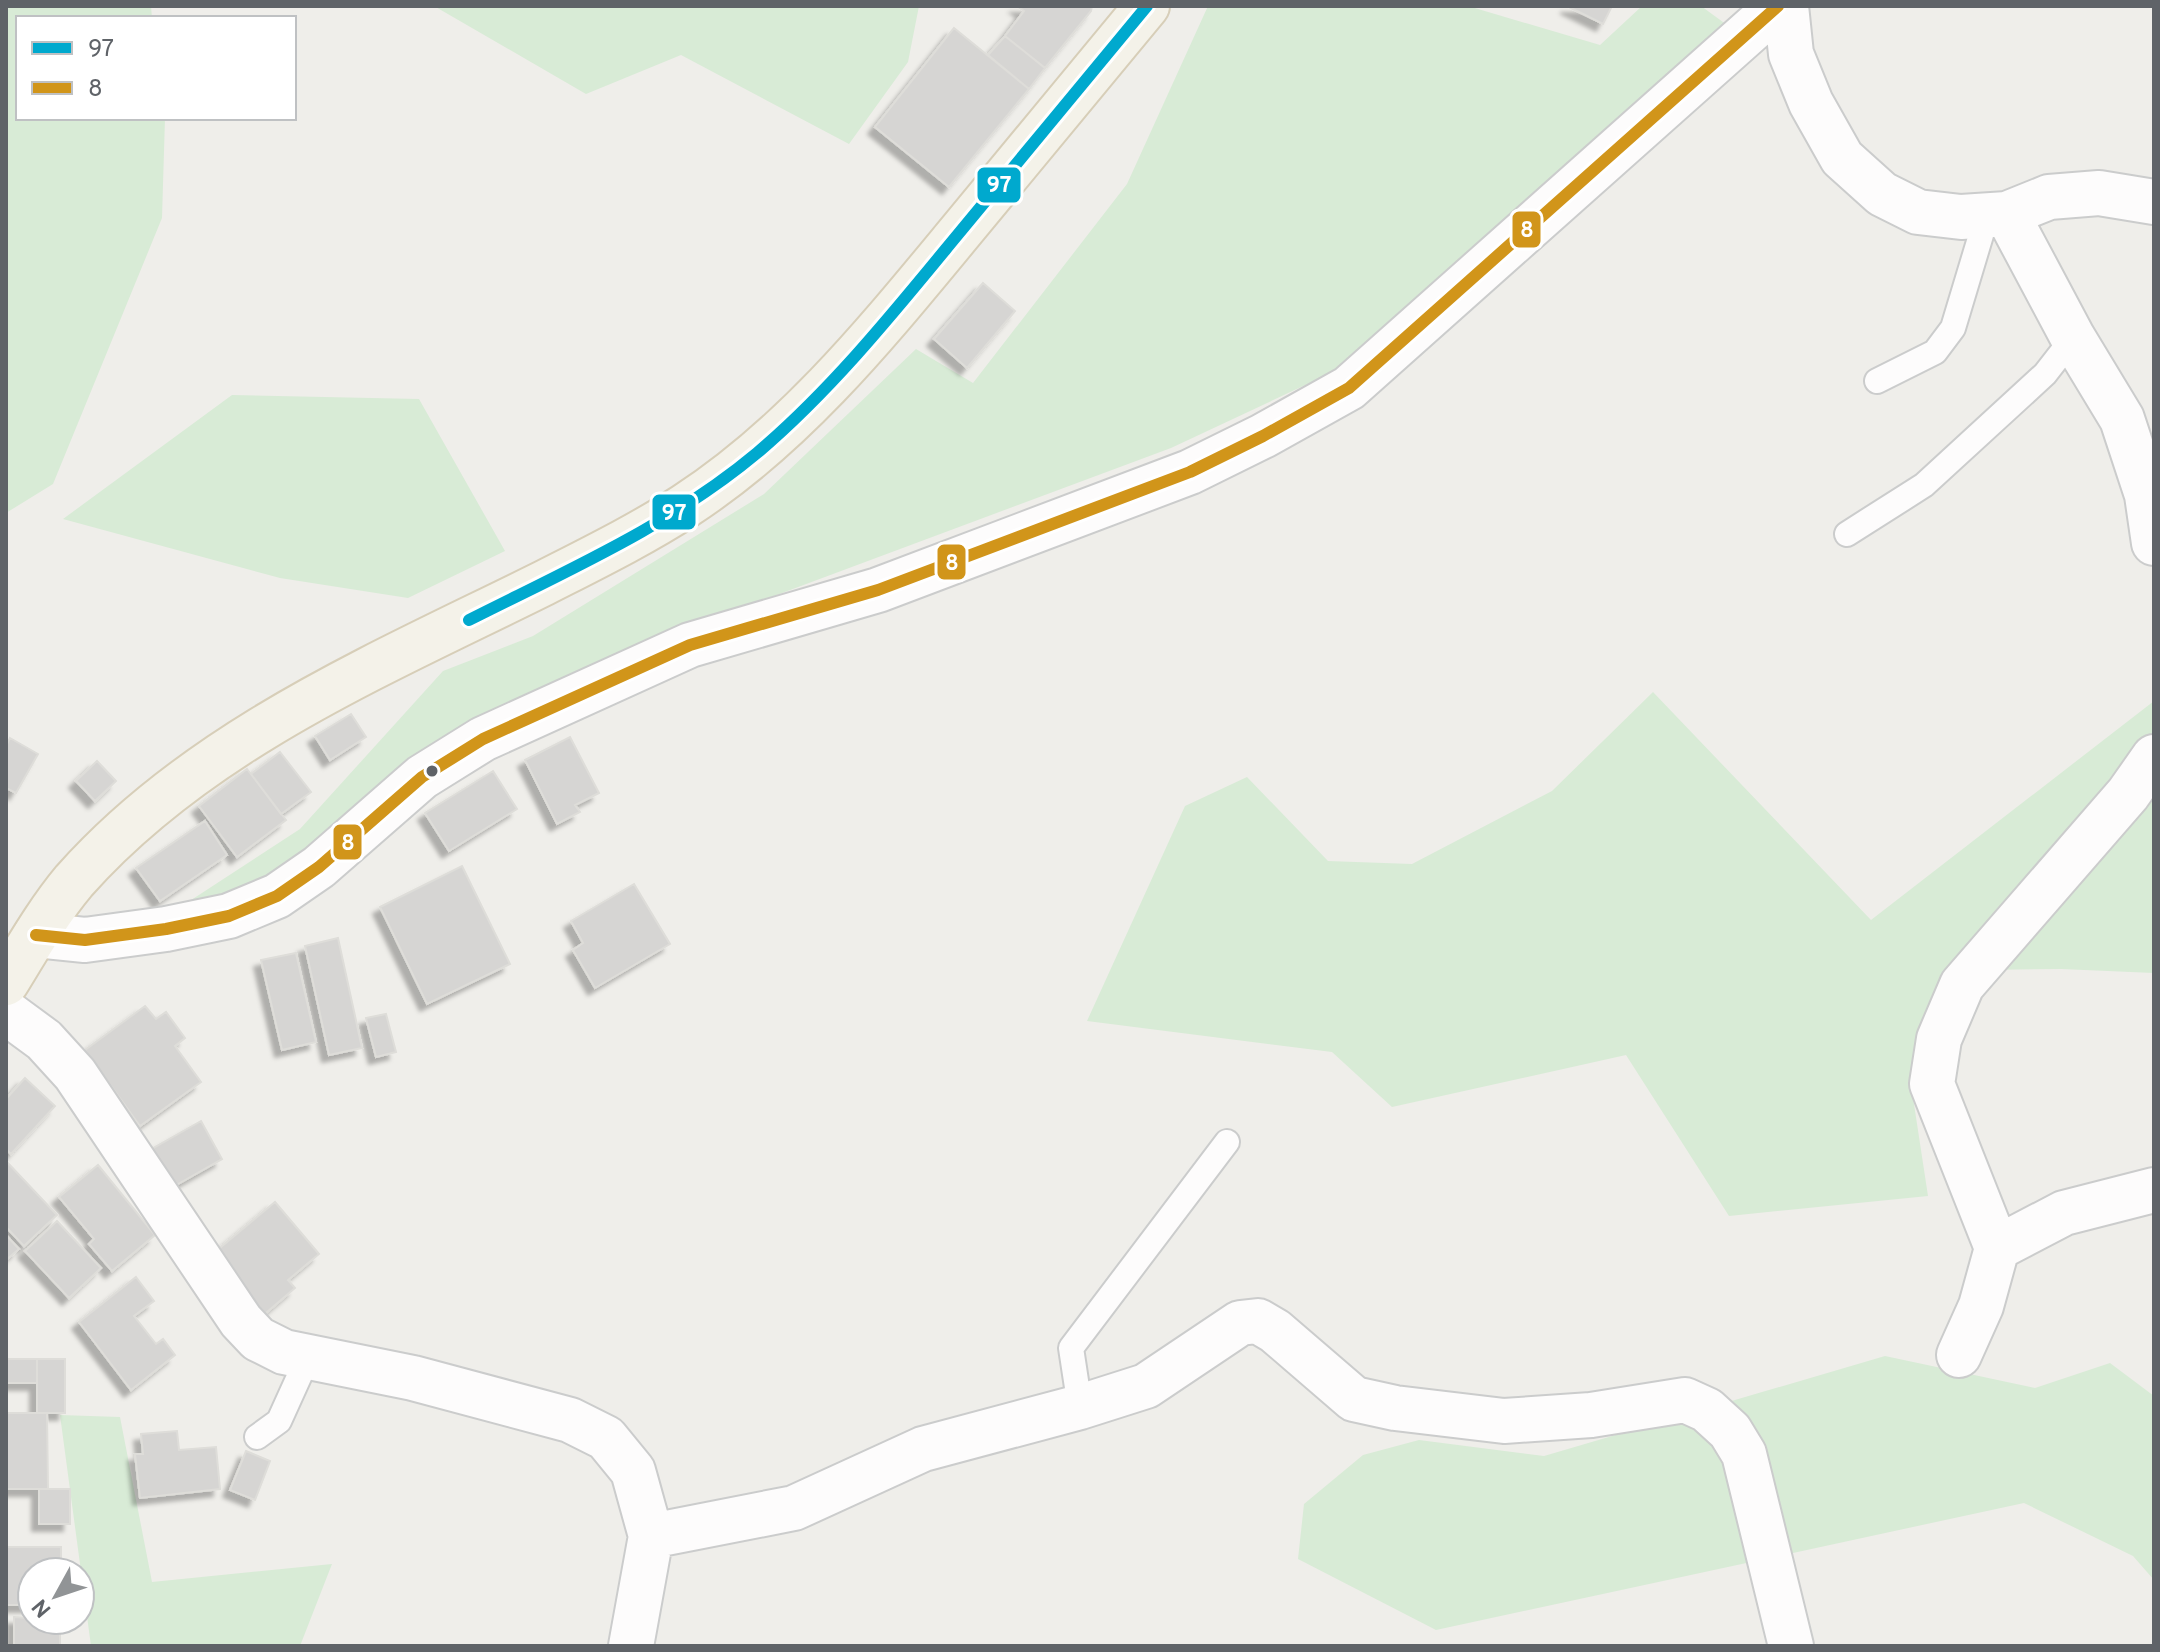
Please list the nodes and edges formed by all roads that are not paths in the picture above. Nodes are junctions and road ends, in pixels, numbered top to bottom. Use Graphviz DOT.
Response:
graph roads {
  1 [pos="1147,6"];
  2 [pos="1770,9"];
  3 [pos="2154,202"];
  4 [pos="1997,215"];
  5 [pos="2073,338"];
  6 [pos="1877,381"];
  7 [pos="1847,534"];
  8 [pos="2154,543"];
  9 [pos="2154,757"];
  10 [pos="36,935"];
  11 [pos="6,983"];
  12 [pos="6,1012"];
  13 [pos="1227,1142"];
  14 [pos="2154,1190"];
  15 [pos="1997,1248"];
  16 [pos="1959,1355"];
  17 [pos="308,1357"];
  18 [pos="1080,1407"];
  19 [pos="257,1437"];
  20 [pos="651,1536"];
  21 [pos="631,1646"];
  22 [pos="1791,1646"];
  1 -- 10 [label="main road"];
  2 -- 4 [label="street"];
  2 -- 10 [label="street"];
  3 -- 4 [label="street"];
  4 -- 5 [label="street"];
  4 -- 6 [label="lane"];
  5 -- 7 [label="lane"];
  5 -- 8 [label="street"];
  9 -- 15 [label="street"];
  10 -- 11 [label="main road"];
  12 -- 17 [label="street"];
  13 -- 18 [label="lane"];
  14 -- 15 [label="street"];
  15 -- 16 [label="street"];
  17 -- 19 [label="lane"];
  17 -- 20 [label="street"];
  18 -- 20 [label="street"];
  18 -- 22 [label="street"];
  20 -- 21 [label="street"];
}
